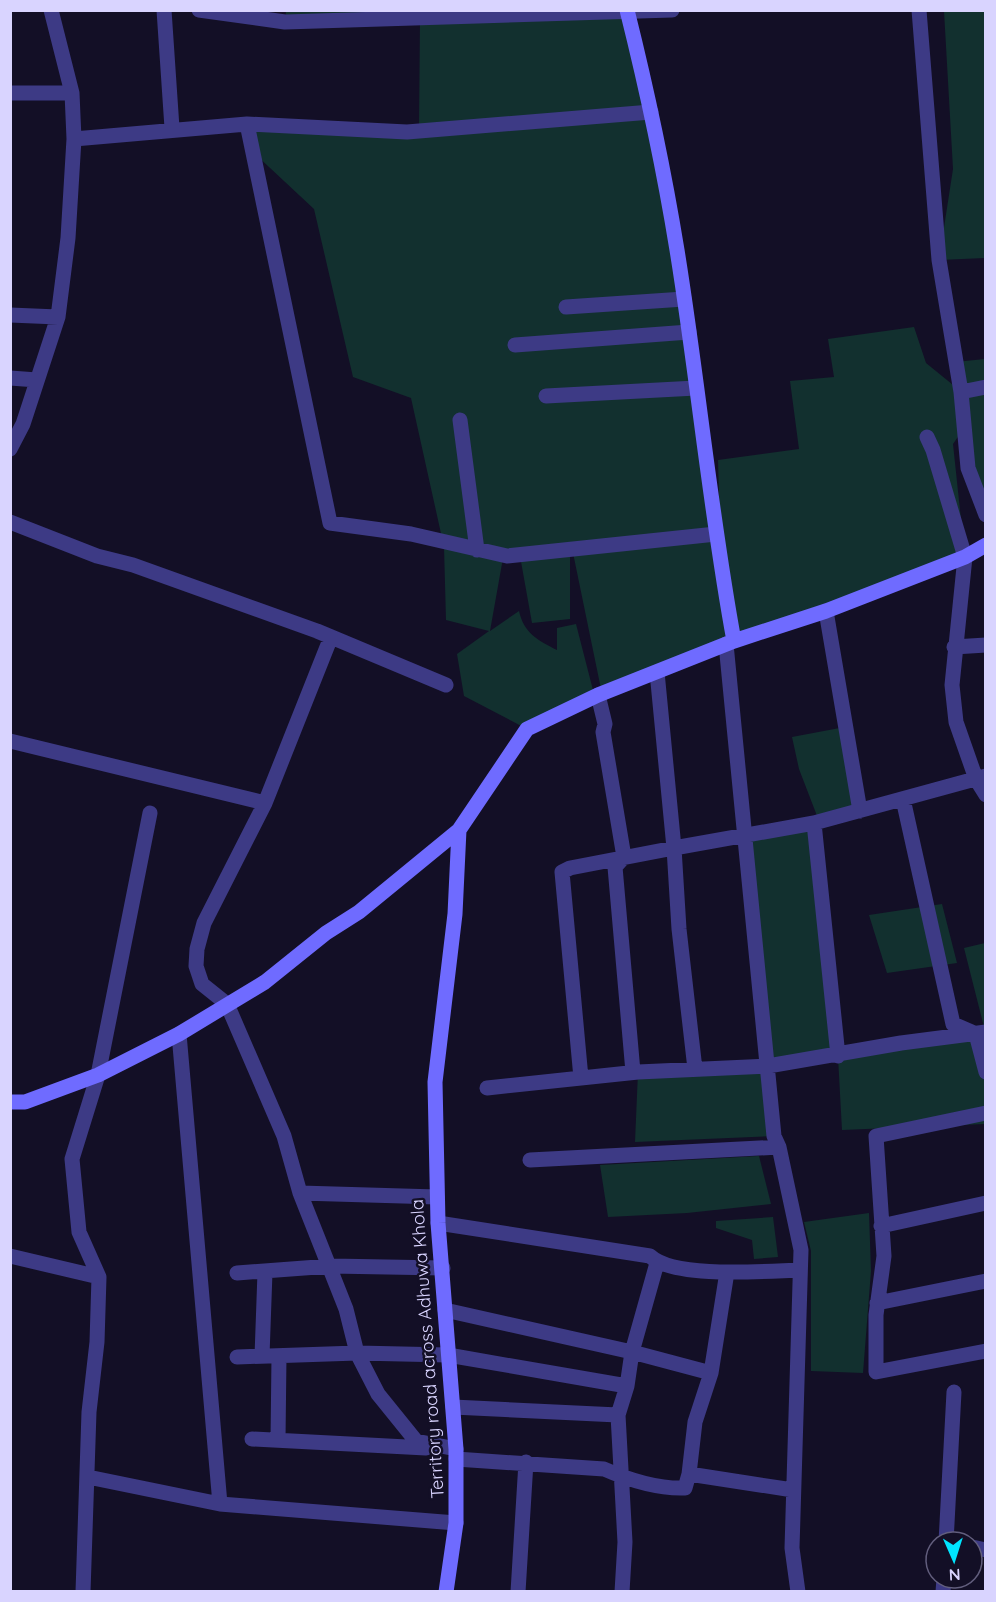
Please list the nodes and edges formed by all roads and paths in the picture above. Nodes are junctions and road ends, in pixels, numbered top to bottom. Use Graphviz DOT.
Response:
graph roads {
  1 [pos="51,10"];
  2 [pos="164,10"];
  3 [pos="199,10"];
  4 [pos="672,10"];
  5 [pos="919,10"];
  6 [pos="627,11"];
  7 [pos="278,16"];
  8 [pos="365,16"];
  9 [pos="10,93"];
  10 [pos="72,93"];
  11 [pos="651,112"];
  12 [pos="247,124"];
  13 [pos="172,128"];
  14 [pos="74,139"];
  15 [pos="684,299"];
  16 [pos="566,307"];
  17 [pos="10,315"];
  18 [pos="58,317"];
  19 [pos="689,332"];
  20 [pos="514,345"];
  21 [pos="10,378"];
  22 [pos="37,380"];
  23 [pos="986,387"];
  24 [pos="696,388"];
  25 [pos="961,392"];
  26 [pos="546,396"];
  27 [pos="460,420"];
  28 [pos="927,437"];
  29 [pos="10,449"];
  30 [pos="986,514"];
  31 [pos="10,522"];
  32 [pos="716,534"];
  33 [pos="986,544"];
  34 [pos="477,550"];
  35 [pos="964,557"];
  36 [pos="826,611"];
  37 [pos="331,637"];
  38 [pos="730,642"];
  39 [pos="986,645"];
  40 [pos="954,647"];
  41 [pos="657,672"];
  42 [pos="446,684"];
  43 [pos="598,695"];
  44 [pos="10,741"];
  45 [pos="981,778"];
  46 [pos="986,795"];
  47 [pos="903,799"];
  48 [pos="265,803"];
  49 [pos="860,811"];
  50 [pos="150,813"];
  51 [pos="814,823"];
  52 [pos="459,830"];
  53 [pos="744,837"];
  54 [pos="674,848"];
  55 [pos="624,857"];
  56 [pos="227,1004"];
  57 [pos="981,1033"];
  58 [pos="179,1034"];
  59 [pos="838,1056"];
  60 [pos="768,1066"];
  61 [pos="695,1069"];
  62 [pos="633,1072"];
  63 [pos="986,1072"];
  64 [pos="98,1075"];
  65 [pos="581,1078"];
  66 [pos="487,1088"];
  67 [pos="10,1102"];
  68 [pos="986,1113"];
  69 [pos="779,1147"];
  70 [pos="530,1160"];
  71 [pos="300,1193"];
  72 [pos="437,1197"];
  73 [pos="986,1203"];
  74 [pos="438,1223"];
  75 [pos="881,1226"];
  76 [pos="10,1256"];
  77 [pos="657,1263"];
  78 [pos="331,1266"];
  79 [pos="443,1268"];
  80 [pos="800,1270"];
  81 [pos="265,1272"];
  82 [pos="727,1272"];
  83 [pos="237,1273"];
  84 [pos="99,1277"];
  85 [pos="986,1281"];
  86 [pos="877,1303"];
  87 [pos="445,1310"];
  88 [pos="986,1351"];
  89 [pos="632,1352"];
  90 [pos="357,1353"];
  91 [pos="448,1355"];
  92 [pos="262,1356"];
  93 [pos="279,1356"];
  94 [pos="237,1357"];
  95 [pos="711,1373"];
  96 [pos="627,1386"];
  97 [pos="954,1392"];
  98 [pos="453,1407"];
  99 [pos="618,1415"];
  100 [pos="252,1439"];
  101 [pos="278,1440"];
  102 [pos="456,1454"];
  103 [pos="526,1462"];
  104 [pos="689,1474"];
  105 [pos="619,1476"];
  106 [pos="88,1477"];
  107 [pos="793,1490"];
  108 [pos="220,1504"];
  109 [pos="456,1523"];
  110 [pos="948,1530"];
  111 [pos="83,1592"];
  112 [pos="446,1592"];
  113 [pos="518,1592"];
  114 [pos="622,1592"];
  115 [pos="798,1592"];
  1 -- 10 [label="street"];
  2 -- 13 [label="street"];
  3 -- 7 [label="street"];
  4 -- 6 [label="street"];
  5 -- 25 [label="street"];
  6 -- 8 [label="street"];
  6 -- 11 [label="street"];
  7 -- 8 [label="street"];
  9 -- 10 [label="street"];
  10 -- 14 [label="street"];
  11 -- 12 [label="street"];
  11 -- 15 [label="street"];
  12 -- 13 [label="street"];
  12 -- 34 [label="street"];
  13 -- 14 [label="street"];
  14 -- 18 [label="street"];
  15 -- 16 [label="street"];
  15 -- 19 [label="street"];
  17 -- 18 [label="street"];
  18 -- 22 [label="street"];
  19 -- 20 [label="street"];
  19 -- 24 [label="street"];
  21 -- 22 [label="street"];
  22 -- 29 [label="street"];
  23 -- 25 [label="street"];
  24 -- 26 [label="street"];
  24 -- 32 [label="street"];
  25 -- 30 [label="street"];
  27 -- 34 [label="street"];
  28 -- 35 [label="street"];
  31 -- 37 [label="street"];
  32 -- 34 [label="street"];
  32 -- 38 [label="street"];
  33 -- 35 [label="street"];
  35 -- 36 [label="street"];
  35 -- 40 [label="street"];
  36 -- 38 [label="street"];
  36 -- 49 [label="street"];
  37 -- 42 [label="street"];
  37 -- 48 [label="street"];
  38 -- 41 [label="street"];
  38 -- 53 [label="street"];
  39 -- 40 [label="street"];
  40 -- 45 [label="street"];
  41 -- 43 [label="street"];
  41 -- 54 [label="street"];
  43 -- 52 [label="street"];
  43 -- 55 [label="street"];
  44 -- 48 [label="street"];
  45 -- 46 [label="street"];
  45 -- 47 [label="street"];
  47 -- 49 [label="street"];
  47 -- 57 [label="street"];
  48 -- 56 [label="street"];
  49 -- 51 [label="street"];
  50 -- 64 [label="street"];
  51 -- 53 [label="street"];
  51 -- 59 [label="street"];
  52 -- 56 [label="street"];
  52 -- 72 [label="street, Territory road across Adhuwa Khola"];
  53 -- 54 [label="street"];
  53 -- 60 [label="street"];
  54 -- 55 [label="street"];
  54 -- 61 [label="street"];
  55 -- 62 [label="street"];
  55 -- 65 [label="street"];
  56 -- 58 [label="street"];
  56 -- 71 [label="street"];
  57 -- 59 [label="street"];
  57 -- 63 [label="street"];
  58 -- 64 [label="street"];
  58 -- 108 [label="street"];
  59 -- 60 [label="street"];
  60 -- 61 [label="street"];
  60 -- 69 [label="street"];
  61 -- 62 [label="street"];
  62 -- 65 [label="street"];
  64 -- 67 [label="street"];
  64 -- 84 [label="street"];
  65 -- 66 [label="street"];
  68 -- 75 [label="street"];
  69 -- 70 [label="street"];
  69 -- 80 [label="street"];
  71 -- 72 [label="street"];
  71 -- 78 [label="street"];
  72 -- 74 [label="street, Territory road across Adhuwa Khola"];
  73 -- 75 [label="street"];
  74 -- 77 [label="street"];
  74 -- 79 [label="street, Territory road across Adhuwa Khola"];
  75 -- 86 [label="street"];
  76 -- 84 [label="street"];
  77 -- 82 [label="street"];
  77 -- 89 [label="street"];
  78 -- 79 [label="street"];
  78 -- 81 [label="street"];
  78 -- 90 [label="street"];
  79 -- 87 [label="street, Territory road across Adhuwa Khola"];
  80 -- 82 [label="street"];
  80 -- 107 [label="street"];
  81 -- 83 [label="street"];
  81 -- 92 [label="street"];
  82 -- 95 [label="street"];
  84 -- 106 [label="street"];
  85 -- 86 [label="street"];
  86 -- 88 [label="street"];
  87 -- 89 [label="street"];
  87 -- 91 [label="street, Territory road across Adhuwa Khola"];
  89 -- 95 [label="street"];
  89 -- 96 [label="street"];
  90 -- 91 [label="street"];
  90 -- 93 [label="street"];
  90 -- 102 [label="street"];
  91 -- 96 [label="street"];
  91 -- 98 [label="street, Territory road across Adhuwa Khola"];
  92 -- 93 [label="street"];
  92 -- 94 [label="street"];
  93 -- 101 [label="street"];
  95 -- 104 [label="street"];
  96 -- 99 [label="street"];
  97 -- 110 [label="street"];
  98 -- 99 [label="street"];
  98 -- 102 [label="street, Territory road across Adhuwa Khola"];
  99 -- 105 [label="street"];
  100 -- 101 [label="street"];
  101 -- 102 [label="street"];
  102 -- 103 [label="street"];
  102 -- 109 [label="street, Territory road across Adhuwa Khola"];
  103 -- 105 [label="street"];
  103 -- 113 [label="street"];
  104 -- 105 [label="street"];
  104 -- 107 [label="street"];
  105 -- 114 [label="street"];
  106 -- 108 [label="street"];
  106 -- 111 [label="street"];
  107 -- 115 [label="street"];
  108 -- 109 [label="street"];
  109 -- 112 [label="street, Territory road across Adhuwa Khola"];
}
